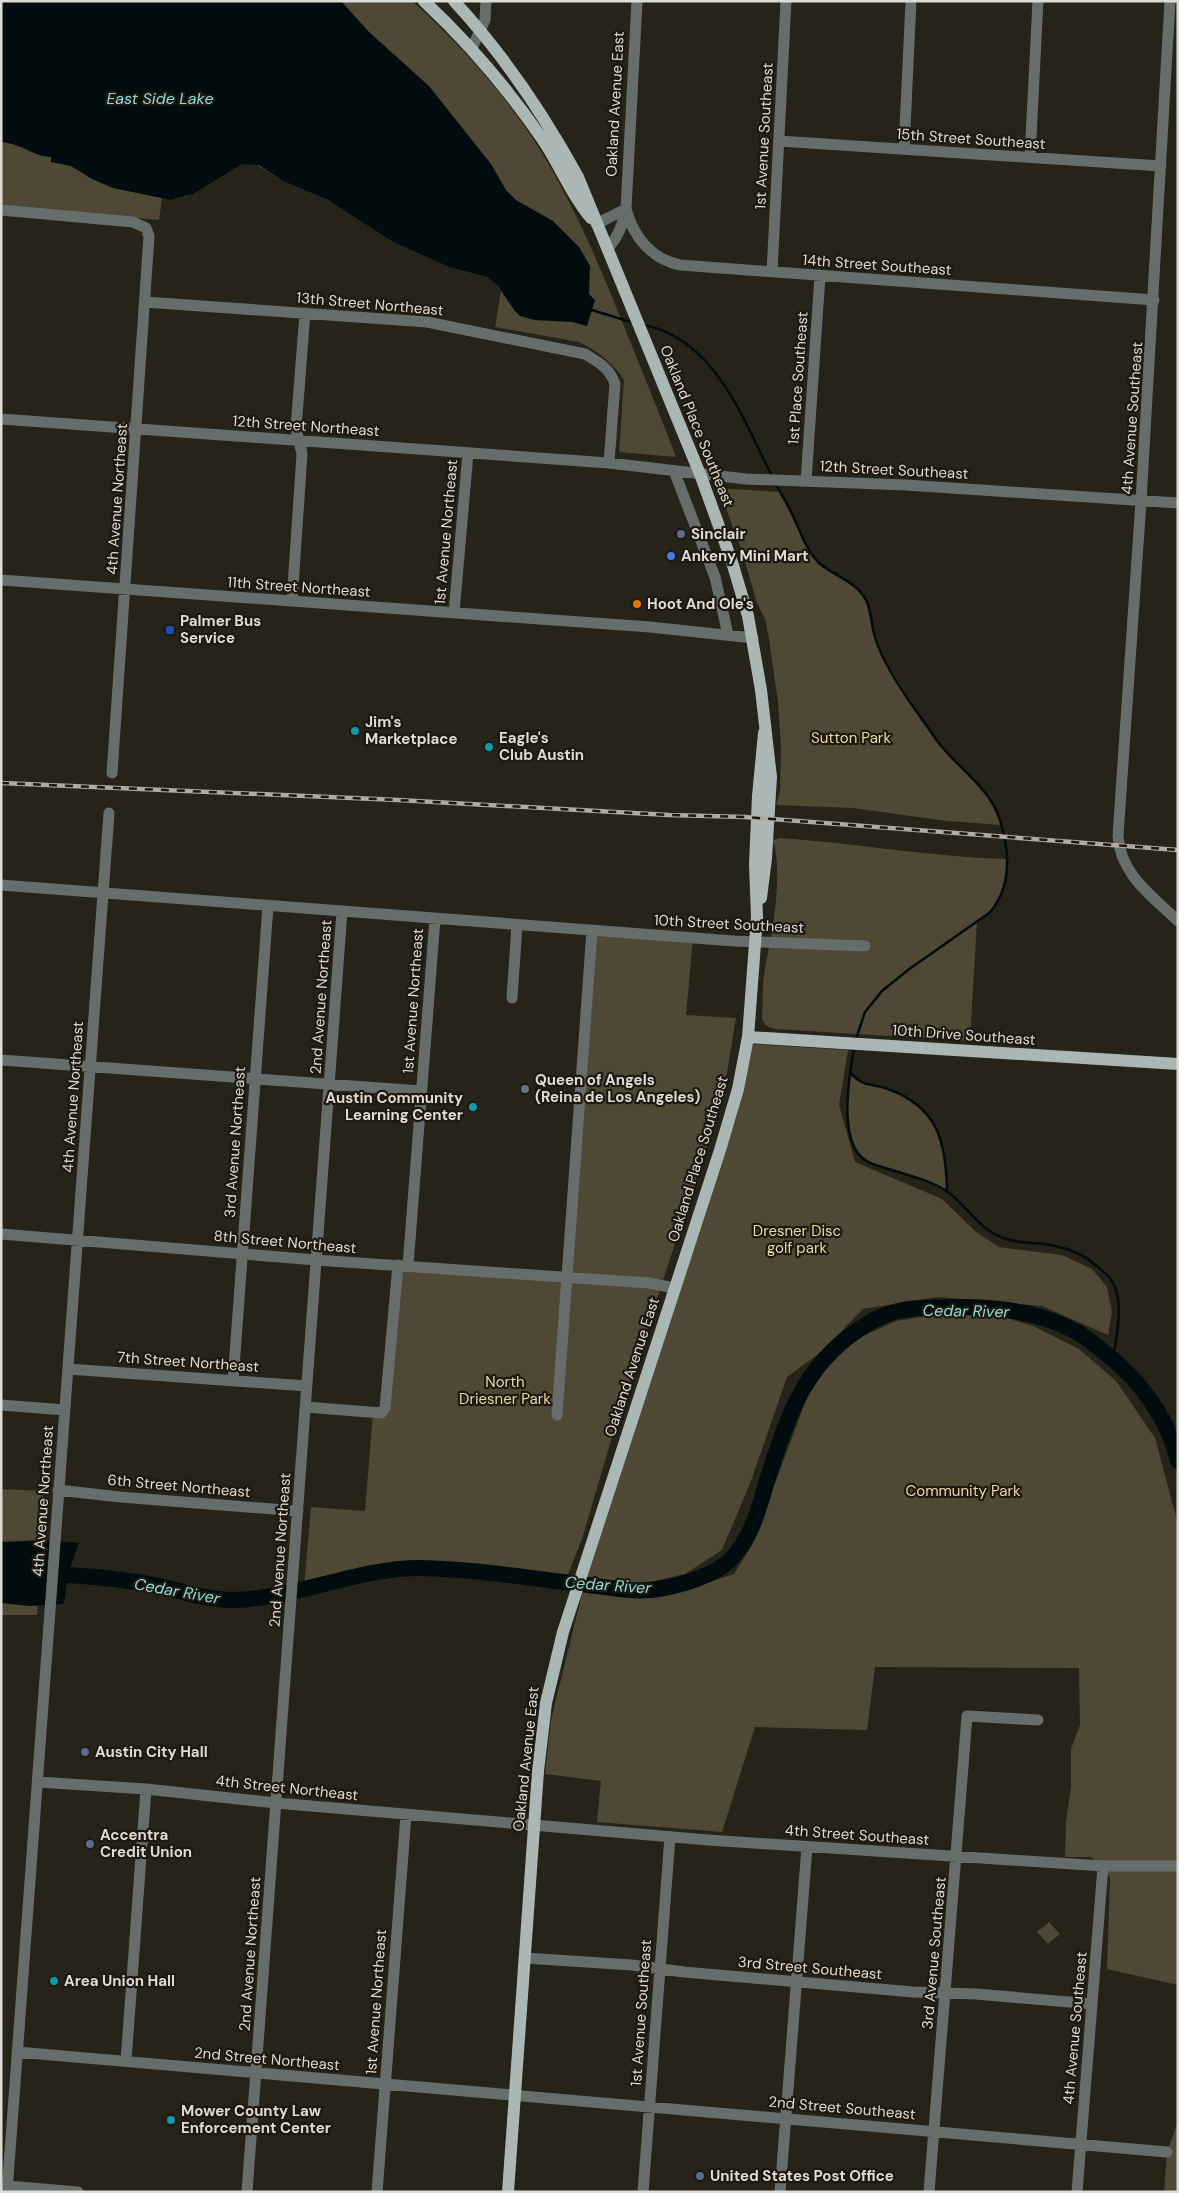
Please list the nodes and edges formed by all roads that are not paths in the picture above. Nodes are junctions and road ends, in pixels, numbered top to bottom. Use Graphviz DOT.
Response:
graph roads {
  1 [pos="424,1"];
  2 [pos="454,1"];
  3 [pos="486,1"];
  4 [pos="637,1"];
  5 [pos="786,1"];
  6 [pos="911,1"];
  7 [pos="1038,1"];
  8 [pos="1170,1"];
  9 [pos="481,30"];
  10 [pos="472,48"];
  11 [pos="779,141"];
  12 [pos="904,149"];
  13 [pos="1030,157"];
  14 [pos="1161,166"];
  15 [pos="626,209"];
  16 [pos="1,212"];
  17 [pos="596,224"];
  18 [pos="607,249"];
  19 [pos="772,272"];
  20 [pos="820,276"];
  21 [pos="1154,300"];
  22 [pos="145,302"];
  23 [pos="305,312"];
  24 [pos="1,420"];
  25 [pos="137,429"];
  26 [pos="300,441"];
  27 [pos="468,453"];
  28 [pos="609,463"];
  29 [pos="674,471"];
  30 [pos="700,474"];
  31 [pos="800,481"];
  32 [pos="1141,501"];
  33 [pos="1178,503"];
  34 [pos="1,580"];
  35 [pos="126,590"];
  36 [pos="292,601"];
  37 [pos="454,613"];
  38 [pos="728,635"];
  39 [pos="753,638"];
  40 [pos="112,773"];
  41 [pos="109,813"];
  42 [pos="1,884"];
  43 [pos="103,893"];
  44 [pos="268,906"];
  45 [pos="342,911"];
  46 [pos="435,918"];
  47 [pos="1178,921"];
  48 [pos="517,925"];
  49 [pos="592,930"];
  50 [pos="755,942"];
  51 [pos="865,946"];
  52 [pos="512,998"];
  53 [pos="748,1037"];
  54 [pos="1,1060"];
  55 [pos="1178,1064"];
  56 [pos="90,1067"];
  57 [pos="254,1079"];
  58 [pos="329,1084"];
  59 [pos="421,1091"];
  60 [pos="1,1234"];
  61 [pos="77,1240"];
  62 [pos="243,1254"];
  63 [pos="316,1260"];
  64 [pos="403,1265"];
  65 [pos="567,1278"];
  66 [pos="674,1288"];
  67 [pos="68,1369"];
  68 [pos="233,1380"];
  69 [pos="307,1386"];
  70 [pos="1,1405"];
  71 [pos="306,1407"];
  72 [pos="65,1410"];
  73 [pos="557,1414"];
  74 [pos="58,1490"];
  75 [pos="298,1511"];
  76 [pos="1038,1720"];
  77 [pos="38,1782"];
  78 [pos="146,1789"];
  79 [pos="276,1804"];
  80 [pos="406,1814"];
  81 [pos="534,1826"];
  82 [pos="670,1837"];
  83 [pos="807,1847"];
  84 [pos="956,1857"];
  85 [pos="1103,1866"];
  86 [pos="1178,1866"];
  87 [pos="524,1958"];
  88 [pos="659,1969"];
  89 [pos="796,1982"];
  90 [pos="946,1993"];
  91 [pos="1092,2004"];
  92 [pos="17,2052"];
  93 [pos="126,2061"];
  94 [pos="256,2073"];
  95 [pos="385,2084"];
  96 [pos="515,2096"];
  97 [pos="649,2106"];
  98 [pos="785,2118"];
  99 [pos="935,2131"];
  100 [pos="1081,2144"];
  101 [pos="1167,2152"];
  102 [pos="7,2189"];
  103 [pos="78,2192"];
  104 [pos="247,2192"];
  105 [pos="377,2192"];
  106 [pos="508,2192"];
  107 [pos="643,2192"];
  108 [pos="780,2192"];
  109 [pos="930,2192"];
  110 [pos="1078,2192"];
  1 -- 10 [label="main road"];
  2 -- 9 [label="main road"];
  3 -- 9 [label="street"];
  4 -- 15 [label="street, Oakland Avenue East"];
  5 -- 11 [label="street, 1st Avenue Southeast"];
  6 -- 12 [label="street"];
  7 -- 13 [label="street"];
  8 -- 14 [label="street, 4th Avenue Southeast"];
  9 -- 10 [label="street"];
  9 -- 17 [label="main road"];
  10 -- 17 [label="main road"];
  11 -- 12 [label="street, 15th Street Southeast"];
  11 -- 19 [label="street, 1st Avenue Southeast"];
  12 -- 13 [label="street, 15th Street Southeast"];
  13 -- 14 [label="street, 15th Street Southeast"];
  14 -- 21 [label="street, 4th Avenue Southeast"];
  15 -- 17 [label="street"];
  15 -- 18 [label="street, Oakland Avenue East"];
  15 -- 19 [label="street, 14th Street Southeast"];
  16 -- 22 [label="street, 4th Avenue Northeast"];
  17 -- 18 [label="main road, Oakland Place Southeast"];
  18 -- 30 [label="main road, Oakland Place Southeast"];
  19 -- 20 [label="street, 14th Street Southeast"];
  20 -- 21 [label="street, 14th Street Southeast"];
  20 -- 31 [label="street, 1st Place Southeast"];
  21 -- 32 [label="street, 4th Avenue Southeast"];
  22 -- 23 [label="street, 13th Street Northeast"];
  22 -- 25 [label="street, 4th Avenue Northeast"];
  23 -- 26 [label="street"];
  23 -- 28 [label="street, 13th Street Northeast"];
  24 -- 25 [label="street, 12th Street Northeast"];
  25 -- 26 [label="street, 12th Street Northeast"];
  25 -- 35 [label="street, 4th Avenue Northeast"];
  26 -- 27 [label="street, 12th Street Northeast"];
  26 -- 36 [label="street"];
  27 -- 28 [label="street, 12th Street Northeast"];
  27 -- 37 [label="street, 1st Avenue Northeast"];
  28 -- 29 [label="street, 12th Street Southeast"];
  29 -- 30 [label="street, 12th Street Southeast"];
  29 -- 38 [label="street"];
  30 -- 31 [label="street, 12th Street Southeast"];
  30 -- 39 [label="main road, Oakland Place Southeast"];
  31 -- 32 [label="street, 12th Street Southeast"];
  32 -- 33 [label="street, 12th Street Southeast"];
  32 -- 47 [label="street, 4th Avenue Southeast"];
  34 -- 35 [label="street, 11th Street Northeast"];
  35 -- 36 [label="street, 11th Street Northeast"];
  35 -- 40 [label="street, 4th Avenue Northeast"];
  36 -- 37 [label="street, 11th Street Northeast"];
  37 -- 38 [label="street, 11th Street Northeast"];
  38 -- 39 [label="street, 11th Street Northeast"];
  39 -- 50 [label="main road, Oakland Place Southeast"];
  41 -- 43 [label="street, 4th Avenue Northeast"];
  42 -- 43 [label="street, 10th Street Southeast"];
  43 -- 44 [label="street, 10th Street Southeast"];
  43 -- 56 [label="street, 4th Avenue Northeast"];
  44 -- 45 [label="street, 10th Street Southeast"];
  44 -- 57 [label="street, 3rd Avenue Northeast"];
  45 -- 46 [label="street, 10th Street Southeast"];
  45 -- 58 [label="street, 2nd Avenue Northeast"];
  46 -- 48 [label="street, 10th Street Southeast"];
  46 -- 59 [label="street, 1st Avenue Northeast"];
  48 -- 49 [label="street, 10th Street Southeast"];
  48 -- 52 [label="street"];
  49 -- 50 [label="street, 10th Street Southeast"];
  49 -- 65 [label="street"];
  50 -- 51 [label="street, 10th Street Southeast"];
  50 -- 53 [label="main road, Oakland Place Southeast"];
  53 -- 55 [label="main road, 10th Drive Southeast"];
  53 -- 66 [label="main road, Oakland Place Southeast"];
  54 -- 56 [label="street"];
  56 -- 57 [label="street"];
  56 -- 61 [label="street, 4th Avenue Northeast"];
  57 -- 58 [label="street"];
  57 -- 62 [label="street, 3rd Avenue Northeast"];
  58 -- 59 [label="street"];
  58 -- 63 [label="street, 2nd Avenue Northeast"];
  59 -- 64 [label="street, 1st Avenue Northeast"];
  60 -- 61 [label="street, 8th Street Northeast"];
  61 -- 62 [label="street, 8th Street Northeast"];
  61 -- 67 [label="street, 4th Avenue Northeast"];
  62 -- 63 [label="street, 8th Street Northeast"];
  62 -- 68 [label="street, 3rd Avenue Northeast"];
  63 -- 64 [label="street, 8th Street Northeast"];
  63 -- 69 [label="street, 2nd Avenue Northeast"];
  64 -- 65 [label="street, 8th Street Northeast"];
  64 -- 71 [label="street, 1st Avenue Northeast"];
  65 -- 66 [label="street, 8th Street Northeast"];
  65 -- 73 [label="street"];
  66 -- 81 [label="main road, Oakland Avenue East"];
  67 -- 68 [label="street, 7th Street Northeast"];
  67 -- 72 [label="street, 4th Avenue Northeast"];
  68 -- 69 [label="street, 7th Street Northeast"];
  69 -- 71 [label="street, 2nd Avenue Northeast"];
  70 -- 72 [label="street"];
  71 -- 75 [label="street, 2nd Avenue Northeast"];
  72 -- 74 [label="street, 4th Avenue Northeast"];
  74 -- 75 [label="street, 6th Street Northeast"];
  74 -- 77 [label="street, 4th Avenue Northeast"];
  75 -- 79 [label="street, 2nd Avenue Northeast"];
  76 -- 84 [label="street, 3rd Avenue Southeast"];
  77 -- 78 [label="street, 4th Street Northeast"];
  77 -- 92 [label="street, 4th Avenue Northeast"];
  78 -- 79 [label="street, 4th Street Northeast"];
  78 -- 93 [label="street"];
  79 -- 80 [label="street, 4th Street Northeast"];
  79 -- 94 [label="street, 2nd Avenue Northeast"];
  80 -- 81 [label="street, 4th Street Northeast"];
  80 -- 95 [label="street, 1st Avenue Northeast"];
  81 -- 82 [label="street, 4th Street Southeast"];
  81 -- 87 [label="main road, Oakland Avenue East"];
  82 -- 83 [label="street, 4th Street Southeast"];
  82 -- 88 [label="street, 1st Avenue Southeast"];
  83 -- 84 [label="street, 4th Street Southeast"];
  83 -- 89 [label="street"];
  84 -- 85 [label="street, 4th Street Southeast"];
  84 -- 90 [label="street, 3rd Avenue Southeast"];
  85 -- 86 [label="street, 4th Street Southeast"];
  85 -- 91 [label="street, 4th Avenue Southeast"];
  87 -- 88 [label="street, 3rd Street Southeast"];
  87 -- 96 [label="main road, Oakland Avenue East"];
  88 -- 89 [label="street, 3rd Street Southeast"];
  88 -- 97 [label="street, 1st Avenue Southeast"];
  89 -- 90 [label="street, 3rd Street Southeast"];
  89 -- 98 [label="street"];
  90 -- 91 [label="street, 3rd Street Southeast"];
  90 -- 99 [label="street, 3rd Avenue Southeast"];
  91 -- 100 [label="street, 4th Avenue Southeast"];
  92 -- 93 [label="street, 2nd Street Northeast"];
  92 -- 102 [label="street, 4th Avenue Northeast"];
  93 -- 94 [label="street, 2nd Street Northeast"];
  94 -- 95 [label="street, 2nd Street Northeast"];
  94 -- 104 [label="street, 2nd Avenue Northeast"];
  95 -- 96 [label="street, 2nd Street Northeast"];
  95 -- 105 [label="street, 1st Avenue Northeast"];
  96 -- 97 [label="street, 2nd Street Southeast"];
  96 -- 106 [label="main road, Oakland Avenue East"];
  97 -- 98 [label="street, 2nd Street Southeast"];
  97 -- 107 [label="street, 1st Avenue Southeast"];
  98 -- 99 [label="street, 2nd Street Southeast"];
  98 -- 108 [label="street"];
  99 -- 100 [label="street, 2nd Street Southeast"];
  99 -- 109 [label="street, 3rd Avenue Southeast"];
  100 -- 101 [label="street, 2nd Street Southeast"];
  100 -- 110 [label="street, 4th Avenue Southeast"];
  102 -- 103 [label="street"];
}
